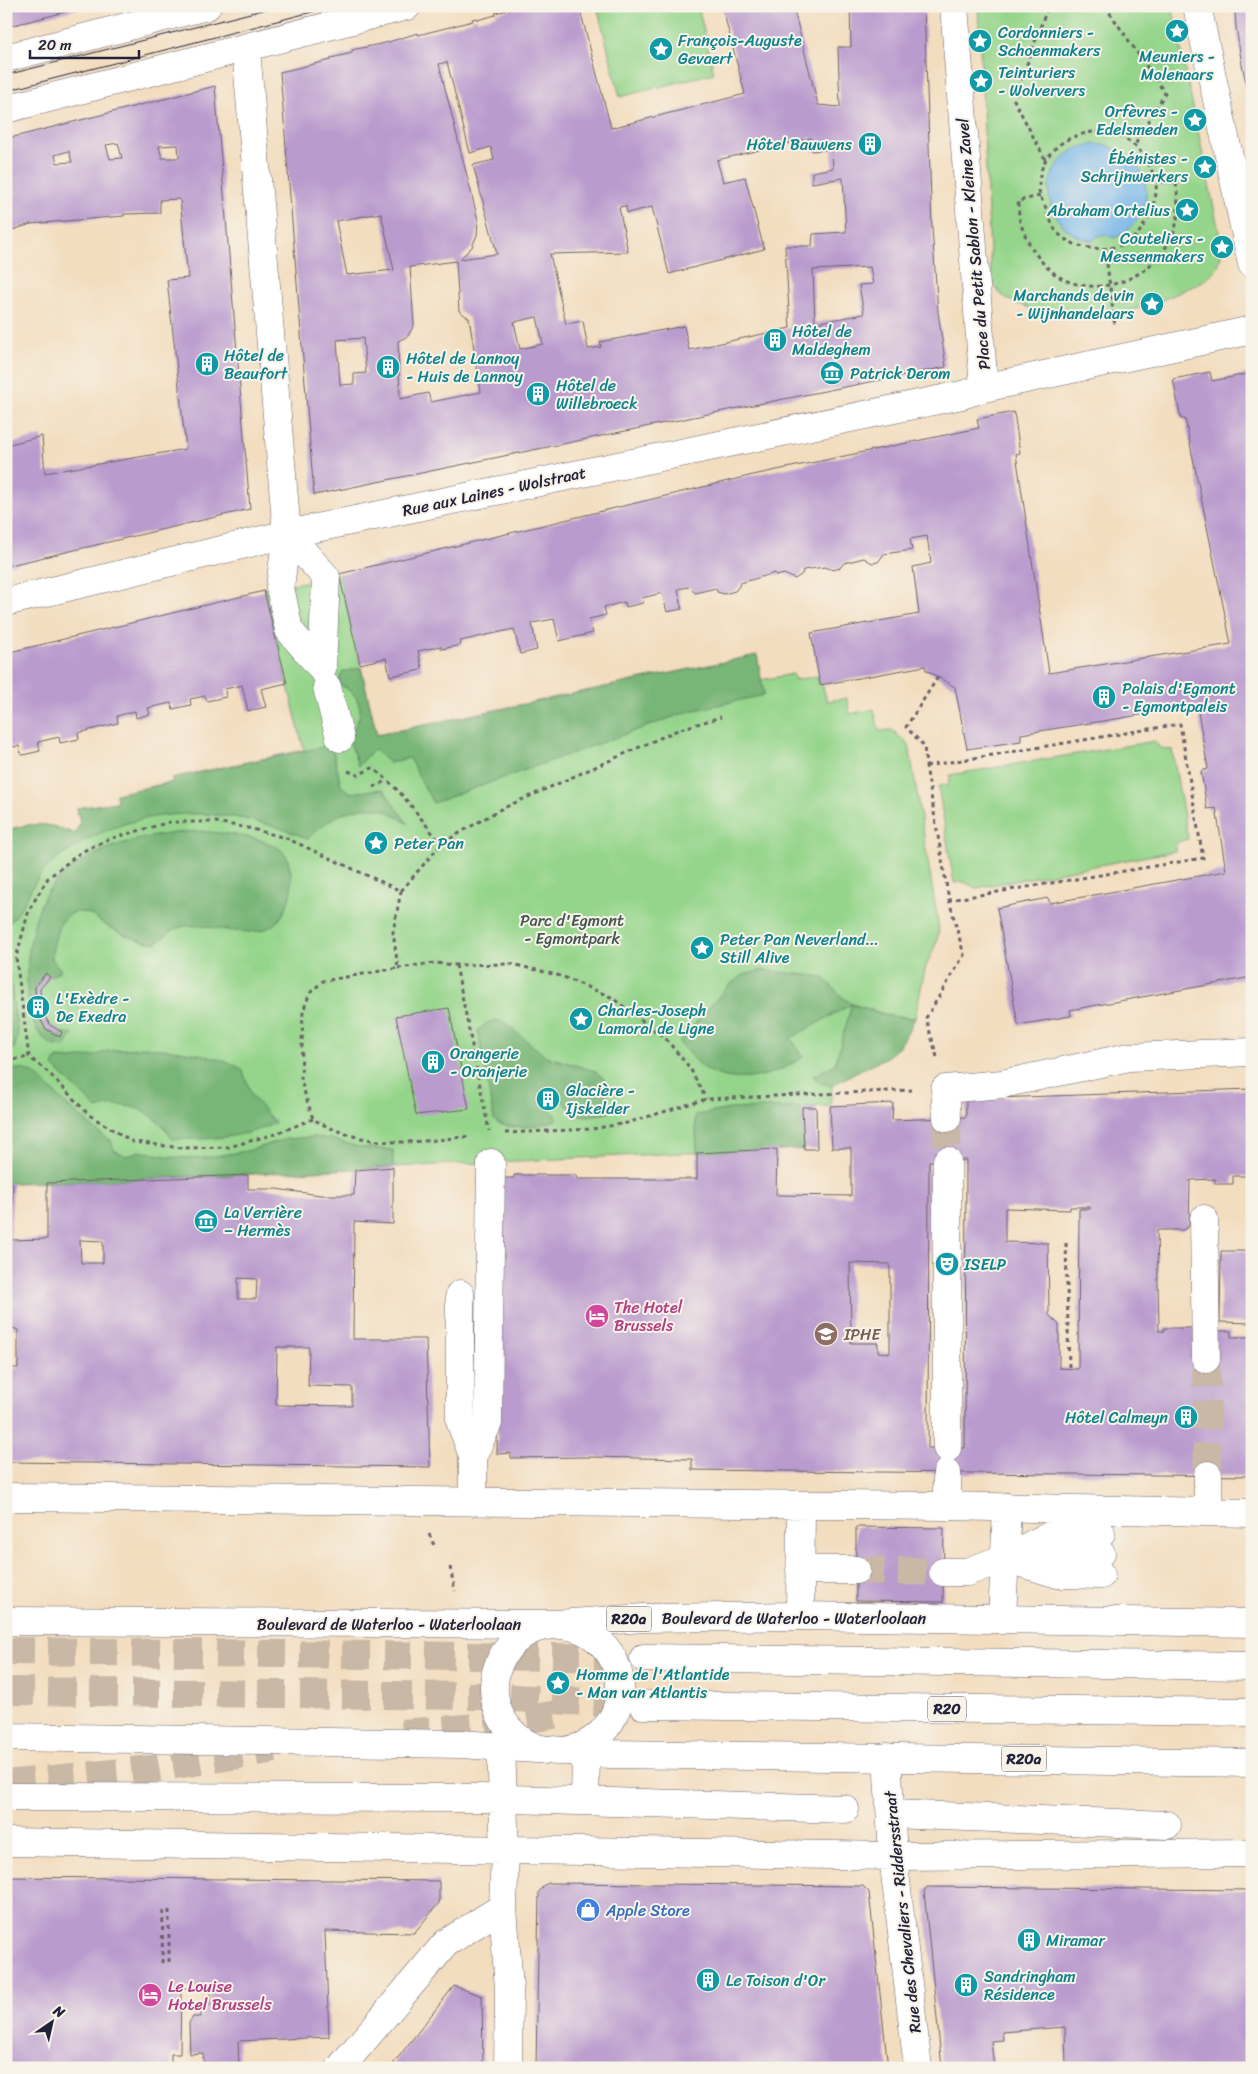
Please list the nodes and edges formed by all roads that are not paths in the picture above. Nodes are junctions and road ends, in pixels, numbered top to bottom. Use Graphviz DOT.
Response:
graph roads {
  1 [pos="407,6"];
  2 [pos="954,6"];
  3 [pos="1197,6"];
  4 [pos="189,8"];
  5 [pos="246,49"];
  6 [pos="6,58"];
  7 [pos="6,109"];
  8 [pos="1252,264"];
  9 [pos="1252,330"];
  10 [pos="984,388"];
  11 [pos="287,534"];
  12 [pos="6,602"];
  13 [pos="327,687"];
  14 [pos="342,750"];
  15 [pos="1252,1052"];
  16 [pos="947,1118"];
  17 [pos="947,1161"];
  18 [pos="491,1163"];
  19 [pos="1204,1219"];
  20 [pos="460,1294"];
  21 [pos="1206,1359"];
  22 [pos="474,1456"];
  23 [pos="1208,1475"];
  24 [pos="6,1497"];
  25 [pos="473,1502"];
  26 [pos="801,1506"];
  27 [pos="947,1506"];
  28 [pos="1007,1507"];
  29 [pos="1208,1512"];
  30 [pos="1252,1513"];
  31 [pos="1005,1558"];
  32 [pos="800,1570"];
  33 [pos="856,1570"];
  34 [pos="943,1572"];
  35 [pos="800,1616"];
  36 [pos="1002,1620"];
  37 [pos="6,1621"];
  38 [pos="1252,1623"];
  39 [pos="557,1624"];
  40 [pos="644,1658"];
  41 [pos="1252,1666"];
  42 [pos="643,1705"];
  43 [pos="1252,1712"];
  44 [pos="6,1737"];
  45 [pos="501,1747"];
  46 [pos="558,1751"];
  47 [pos="586,1754"];
  48 [pos="887,1757"];
  49 [pos="1252,1763"];
  50 [pos="6,1797"];
  51 [pos="503,1798"];
  52 [pos="585,1800"];
  53 [pos="844,1809"];
  54 [pos="891,1814"];
  55 [pos="1168,1825"];
  56 [pos="6,1842"];
  57 [pos="505,1851"];
  58 [pos="1252,1852"];
  59 [pos="893,1856"];
  60 [pos="503,1907"];
  61 [pos="340,2068"];
  62 [pos="508,2068"];
  63 [pos="918,2068"];
  1 -- 5 [label="main road"];
  2 -- 10 [label="main road, Place du Petit Sablon - Kleine Zavel"];
  3 -- 8 [label="main road"];
  4 -- 6 [label="main road"];
  5 -- 7 [label="main road"];
  5 -- 11 [label="main road"];
  9 -- 10 [label="main road, Place du Petit Sablon - Kleine Zavel"];
  10 -- 11 [label="main road, Rue aux Laines - Wolstraat"];
  11 -- 12 [label="main road, Rue aux Laines - Wolstraat"];
  13 -- 14 [label="main road"];
  15 -- 16 [label="main road"];
  17 -- 27 [label="main road"];
  18 -- 22 [label="main road"];
  19 -- 21 [label="main road"];
  20 -- 22 [label="main road"];
  22 -- 25 [label="main road"];
  23 -- 29 [label="main road"];
  24 -- 25 [label="main road"];
  25 -- 26 [label="main road"];
  26 -- 27 [label="main road"];
  26 -- 32 [label="main road"];
  27 -- 28 [label="main road"];
  28 -- 29 [label="main road"];
  28 -- 31 [label="main road"];
  29 -- 30 [label="main road"];
  31 -- 31 [label="main road"];
  31 -- 34 [label="main road"];
  31 -- 36 [label="main road"];
  32 -- 33 [label="main road"];
  32 -- 35 [label="main road"];
  35 -- 36 [label="main road, Boulevard de Waterloo - Waterloolaan / R20a"];
  35 -- 39 [label="main road, Boulevard de Waterloo - Waterloolaan / R20a"];
  36 -- 38 [label="main road, Boulevard de Waterloo - Waterloolaan / R20a"];
  37 -- 39 [label="main road, Boulevard de Waterloo - Waterloolaan / R20a"];
  39 -- 46 [label="main road"];
  39 -- 46 [label="main road"];
  40 -- 41 [label="main road"];
  42 -- 43 [label="main road, R20"];
  44 -- 45 [label="main road, R20a"];
  45 -- 46 [label="main road, R20a"];
  45 -- 51 [label="main road"];
  46 -- 47 [label="main road, R20a"];
  47 -- 48 [label="main road, R20a"];
  47 -- 52 [label="main road"];
  48 -- 49 [label="main road, R20a"];
  48 -- 54 [label="main road, Rue des Chevaliers - Riddersstraat"];
  50 -- 51 [label="main road"];
  51 -- 52 [label="main road"];
  51 -- 57 [label="main road"];
  52 -- 53 [label="main road"];
  54 -- 55 [label="main road"];
  54 -- 59 [label="main road, Rue des Chevaliers - Riddersstraat"];
  56 -- 57 [label="main road"];
  57 -- 59 [label="main road"];
  57 -- 60 [label="main road"];
  58 -- 59 [label="main road"];
  59 -- 63 [label="main road, Rue des Chevaliers - Riddersstraat"];
  60 -- 61 [label="main road"];
  60 -- 62 [label="main road"];
}
